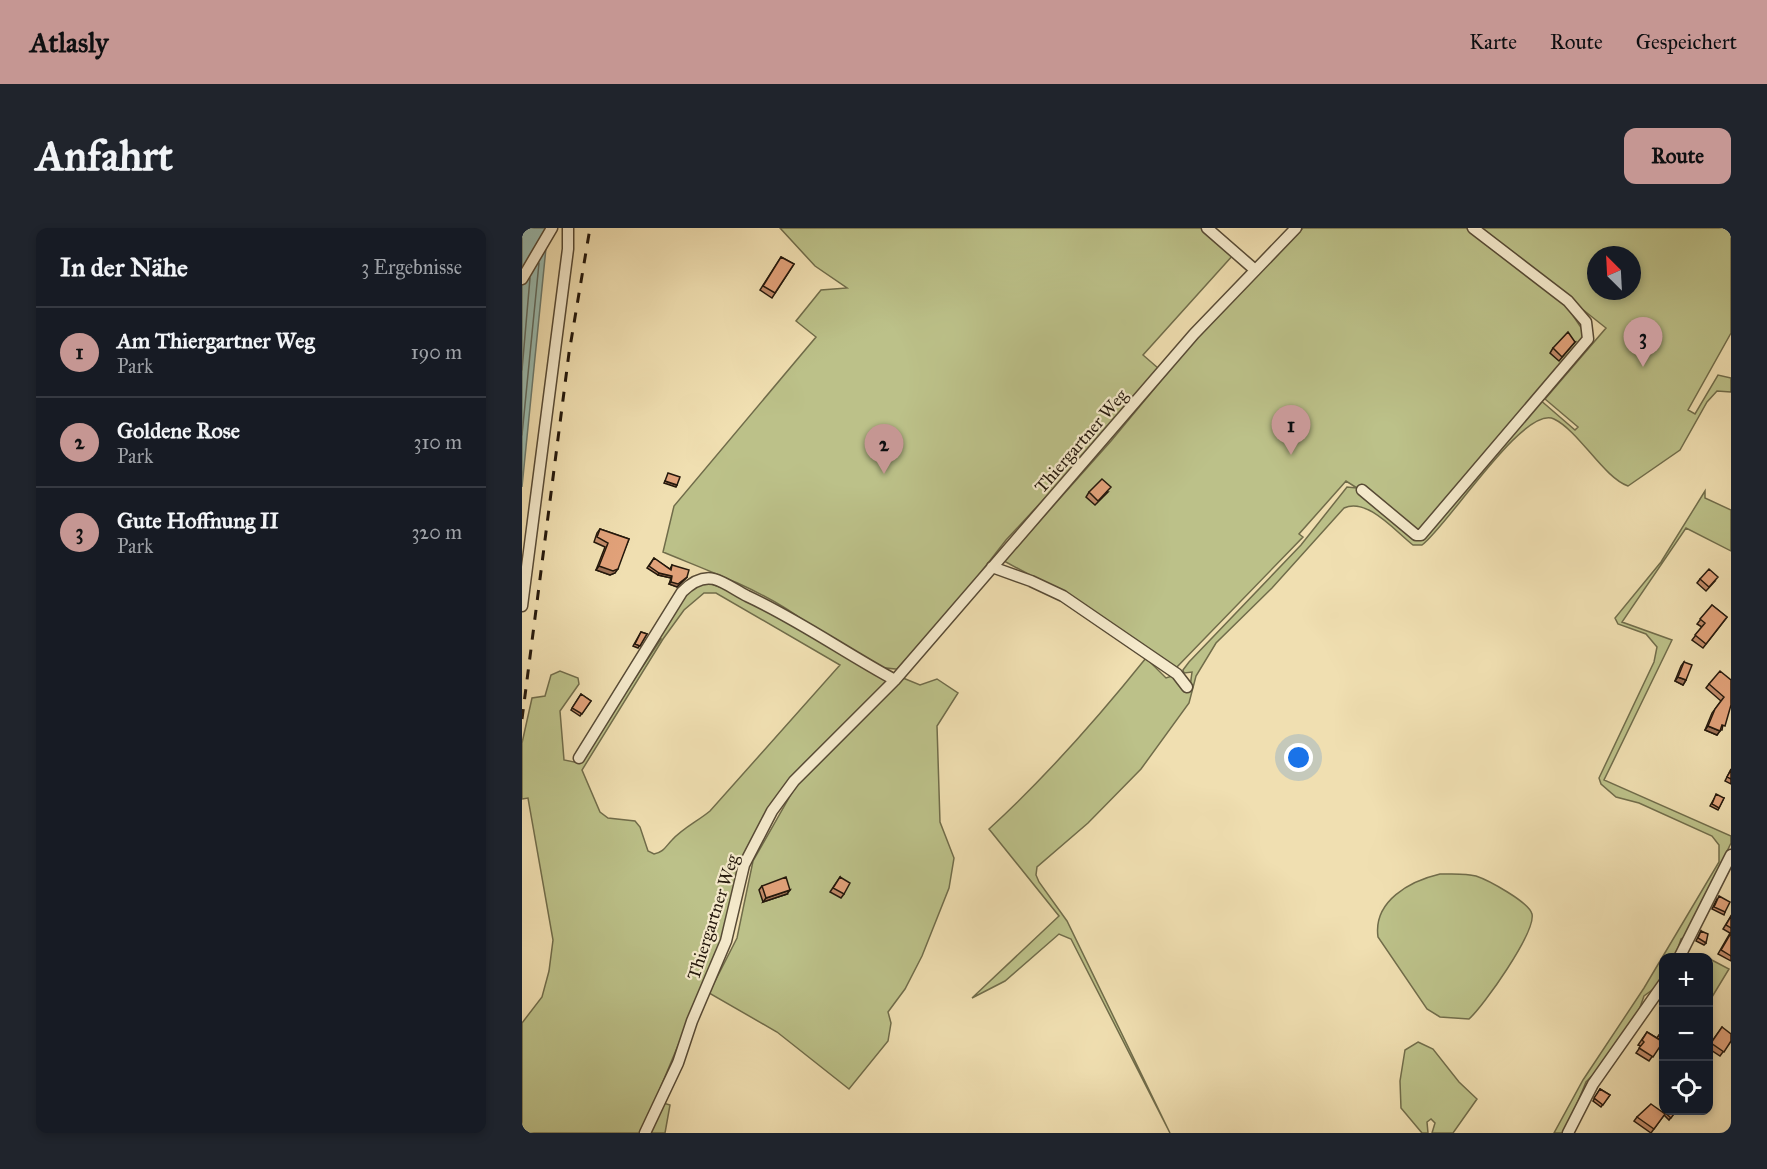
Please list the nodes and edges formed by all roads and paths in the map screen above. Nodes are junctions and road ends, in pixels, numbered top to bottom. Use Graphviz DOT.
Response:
graph roads {
  1 [pos="552,228"];
  2 [pos="568,228"];
  3 [pos="1207,228"];
  4 [pos="1296,228"];
  5 [pos="1473,228"];
  6 [pos="1254,270"];
  7 [pos="522,279"];
  8 [pos="1362,490"];
  9 [pos="992,567"];
  10 [pos="522,606"];
  11 [pos="895,680"];
  12 [pos="1187,687"];
  13 [pos="579,758"];
  14 [pos="1731,855"];
  15 [pos="1681,953"];
  16 [pos="1659,990"];
  17 [pos="645,1133"];
  18 [pos="1568,1133"];
  1 -- 7 [label="street"];
  2 -- 10 [label="street"];
  3 -- 6 [label="street"];
  4 -- 6 [label="street, Thiergartner Weg"];
  5 -- 8 [label="street"];
  6 -- 9 [label="street, Thiergartner Weg"];
  9 -- 11 [label="street, Thiergartner Weg"];
  9 -- 12 [label="street"];
  11 -- 13 [label="street"];
  11 -- 17 [label="street, Thiergartner Weg"];
  14 -- 15 [label="street"];
  16 -- 18 [label="street"];
}
